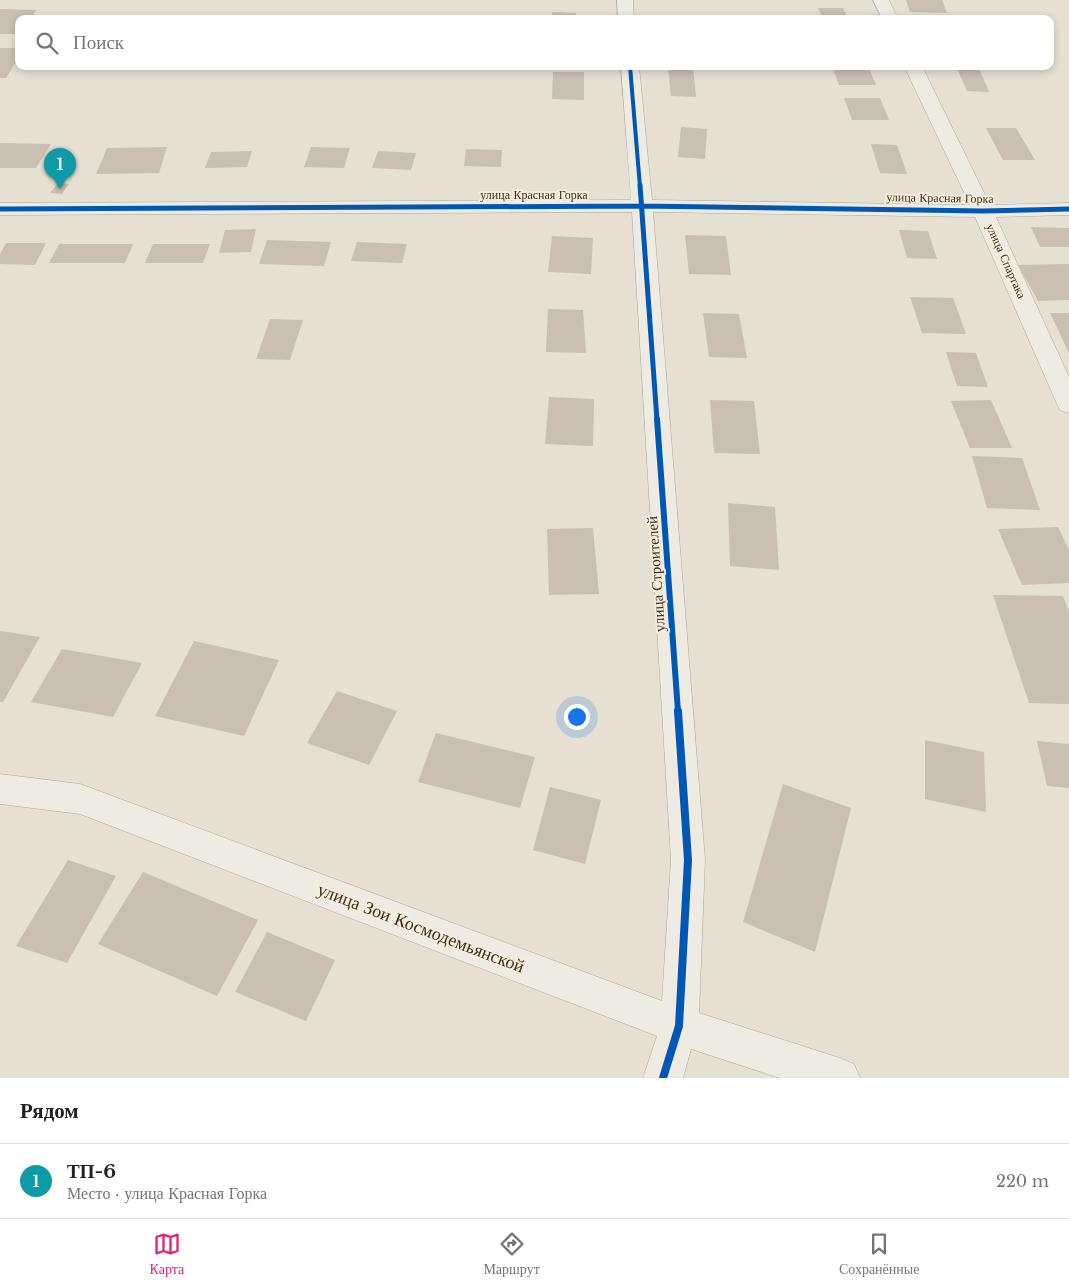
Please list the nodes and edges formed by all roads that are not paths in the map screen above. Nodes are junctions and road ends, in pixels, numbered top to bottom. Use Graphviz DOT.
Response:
graph roads {
  1 [pos="624,0"];
  2 [pos="881,0"];
  3 [pos="626,15"];
  4 [pos="888,15"];
  5 [pos="630,70"];
  6 [pos="915,70"];
  7 [pos="642,206"];
  8 [pos="0,209"];
  9 [pos="1069,209"];
  10 [pos="983,211"];
  11 [pos="1069,404"];
  12 [pos="0,789"];
  13 [pos="679,1026"];
  14 [pos="663,1078"];
  15 [pos="840,1078"];
  1 -- 3 [label="street"];
  2 -- 4 [label="street"];
  5 -- 7 [label="street, улица Строителей"];
  6 -- 10 [label="street, улица Спартака"];
  7 -- 8 [label="street, улица Красная Горка"];
  7 -- 10 [label="street, улица Красная Горка"];
  7 -- 13 [label="street, улица Строителей"];
  9 -- 10 [label="street, улица Красная Горка"];
  10 -- 11 [label="street, улица Спартака"];
  12 -- 13 [label="street, улица Зои Космодемьянской"];
  13 -- 14 [label="street, улица Строителей"];
  13 -- 15 [label="street, улица Зои Космодемьянской"];
}
